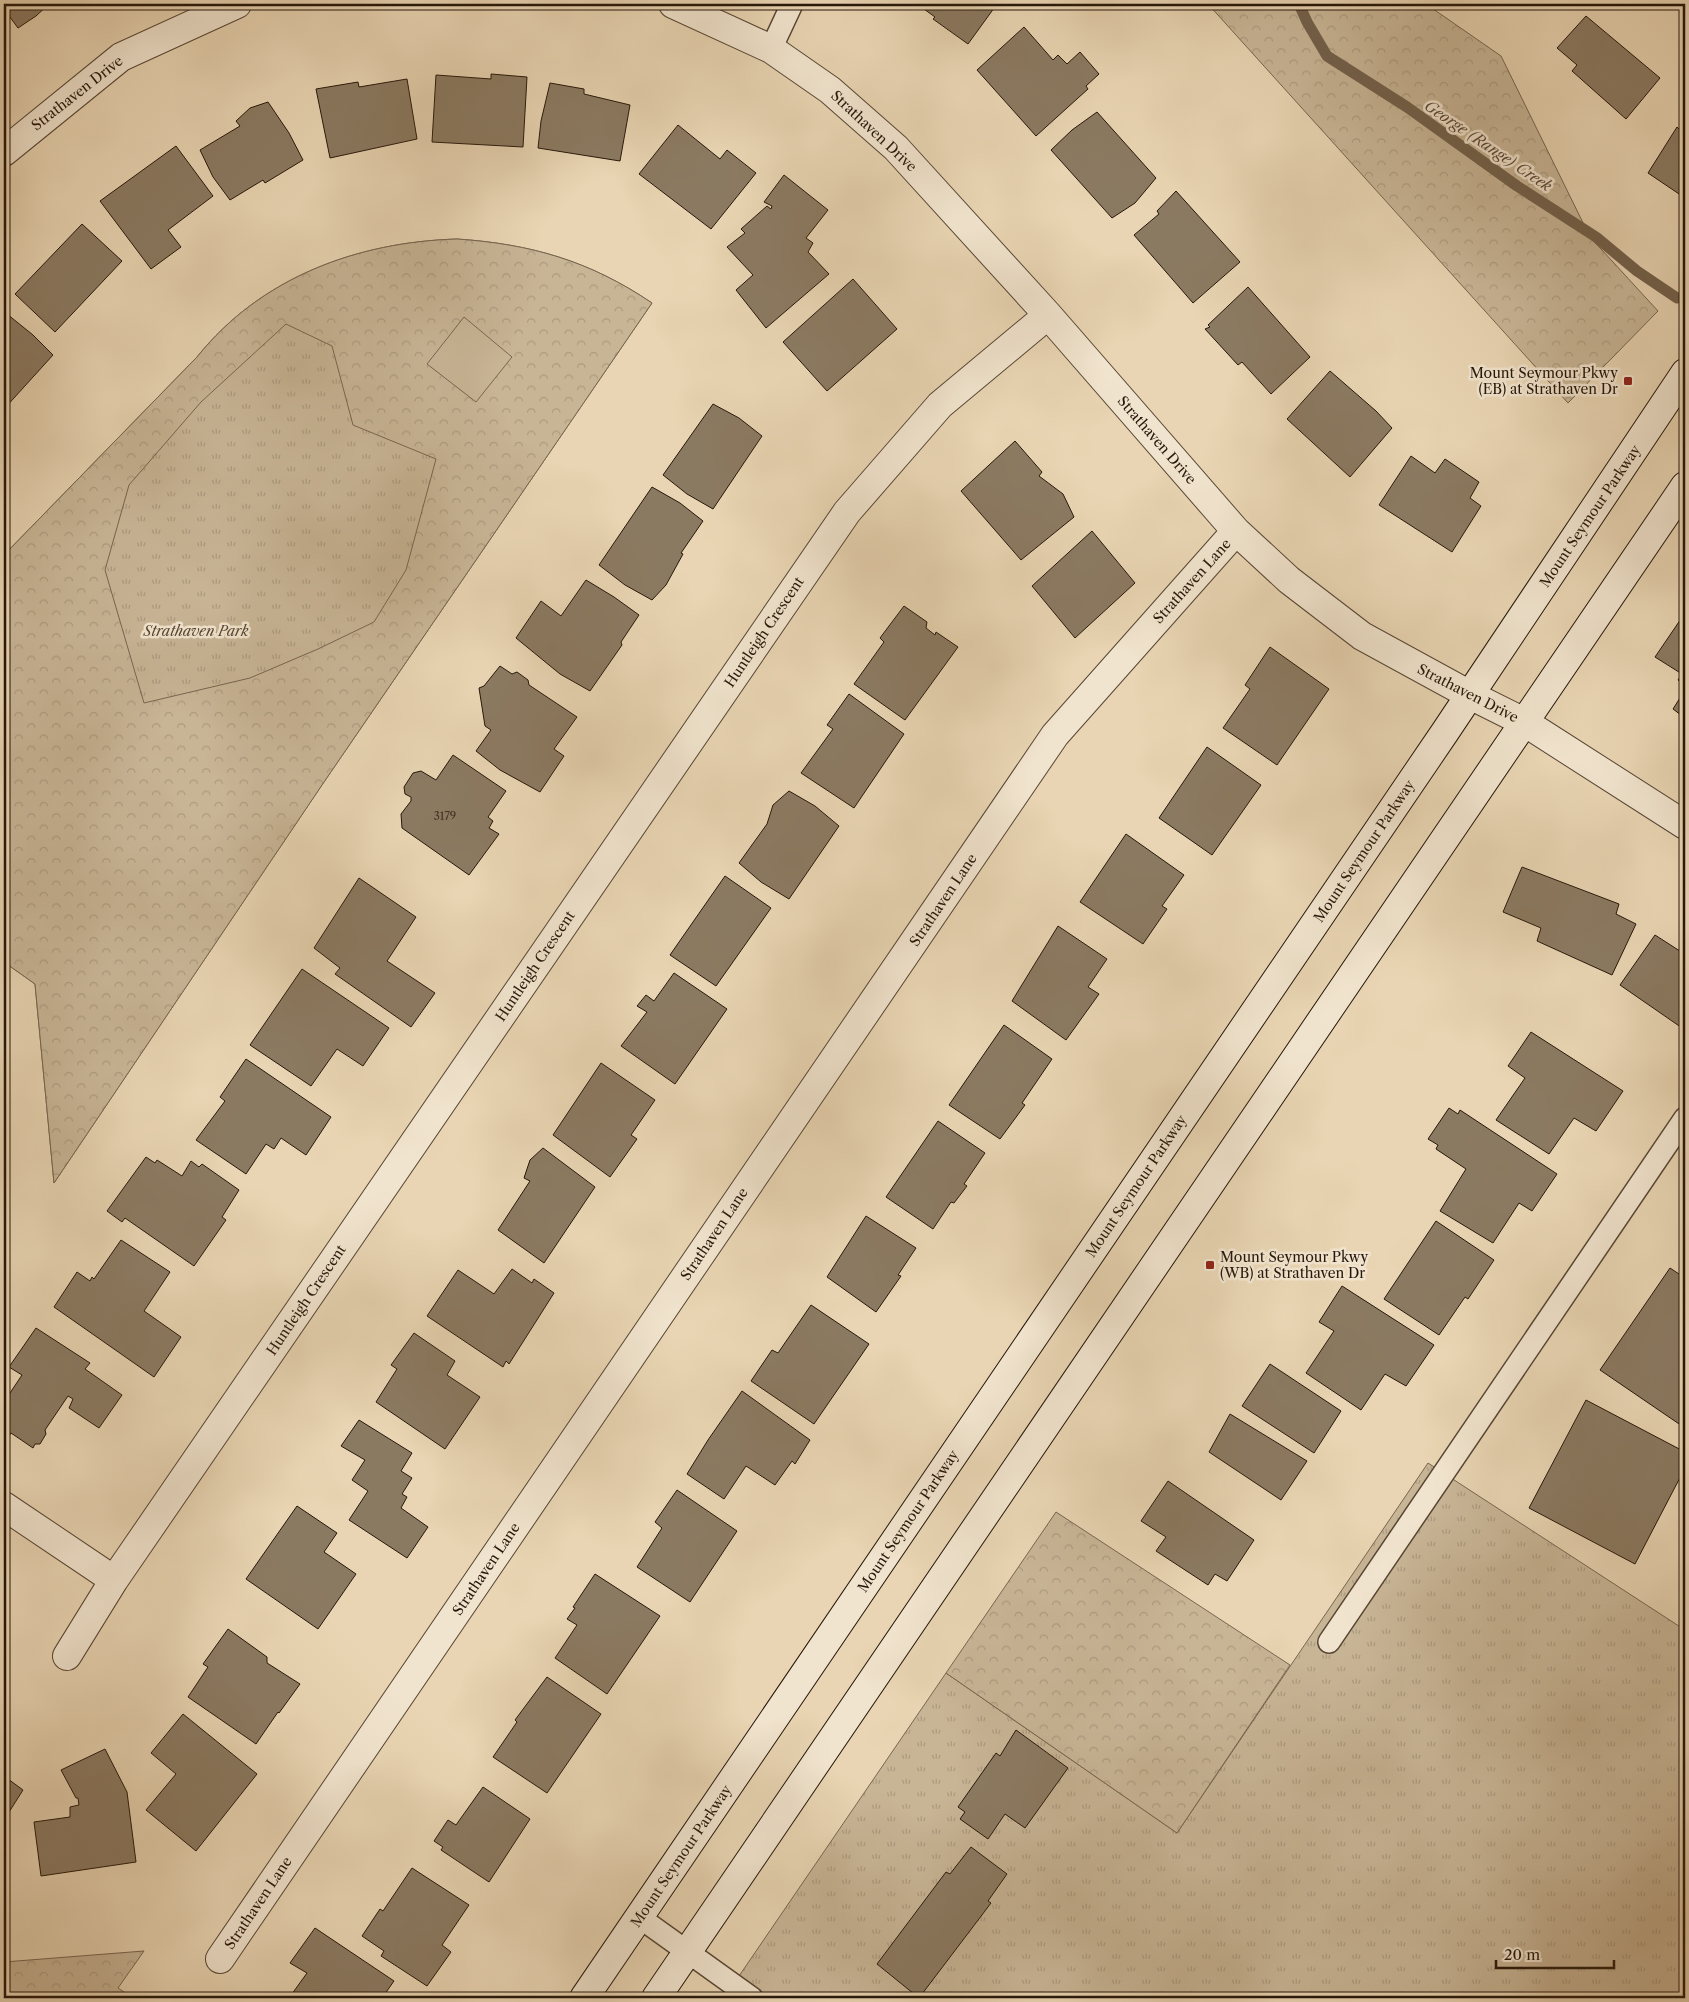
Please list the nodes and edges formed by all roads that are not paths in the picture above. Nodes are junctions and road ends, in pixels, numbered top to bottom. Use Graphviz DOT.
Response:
graph roads {
  1 [pos="237,4"];
  2 [pos="673,4"];
  3 [pos="792,4"];
  4 [pos="771,49"];
  5 [pos="4,152"];
  6 [pos="1048,315"];
  7 [pos="1685,373"];
  8 [pos="1685,486"];
  9 [pos="1236,532"];
  10 [pos="1470,695"];
  11 [pos="1524,722"];
  12 [pos="1685,825"];
  13 [pos="1685,1118"];
  14 [pos="4,1506"];
  15 [pos="114,1580"];
  16 [pos="1329,1642"];
  17 [pos="67,1656"];
  18 [pos="640,1917"];
  19 [pos="687,1952"];
  20 [pos="220,1959"];
  21 [pos="584,1998"];
  22 [pos="656,1998"];
  23 [pos="752,1998"];
  1 -- 5 [label="street, Strathaven Drive"];
  2 -- 4 [label="street, Strathaven Drive"];
  3 -- 4 [label="lane"];
  4 -- 6 [label="street, Strathaven Drive"];
  6 -- 9 [label="street, Strathaven Drive"];
  6 -- 15 [label="street, Huntleigh Crescent"];
  7 -- 10 [label="street, Mount Seymour Parkway"];
  8 -- 11 [label="street"];
  9 -- 10 [label="street, Strathaven Drive"];
  9 -- 20 [label="street, Strathaven Lane"];
  10 -- 11 [label="street, Strathaven Drive"];
  10 -- 18 [label="street, Mount Seymour Parkway"];
  11 -- 12 [label="street, Strathaven Drive"];
  11 -- 19 [label="street"];
  13 -- 16 [label="lane"];
  14 -- 15 [label="street"];
  15 -- 17 [label="street, Huntleigh Crescent"];
  18 -- 19 [label="lane"];
  18 -- 21 [label="street, Mount Seymour Parkway"];
  19 -- 22 [label="street"];
  19 -- 23 [label="lane"];
}
